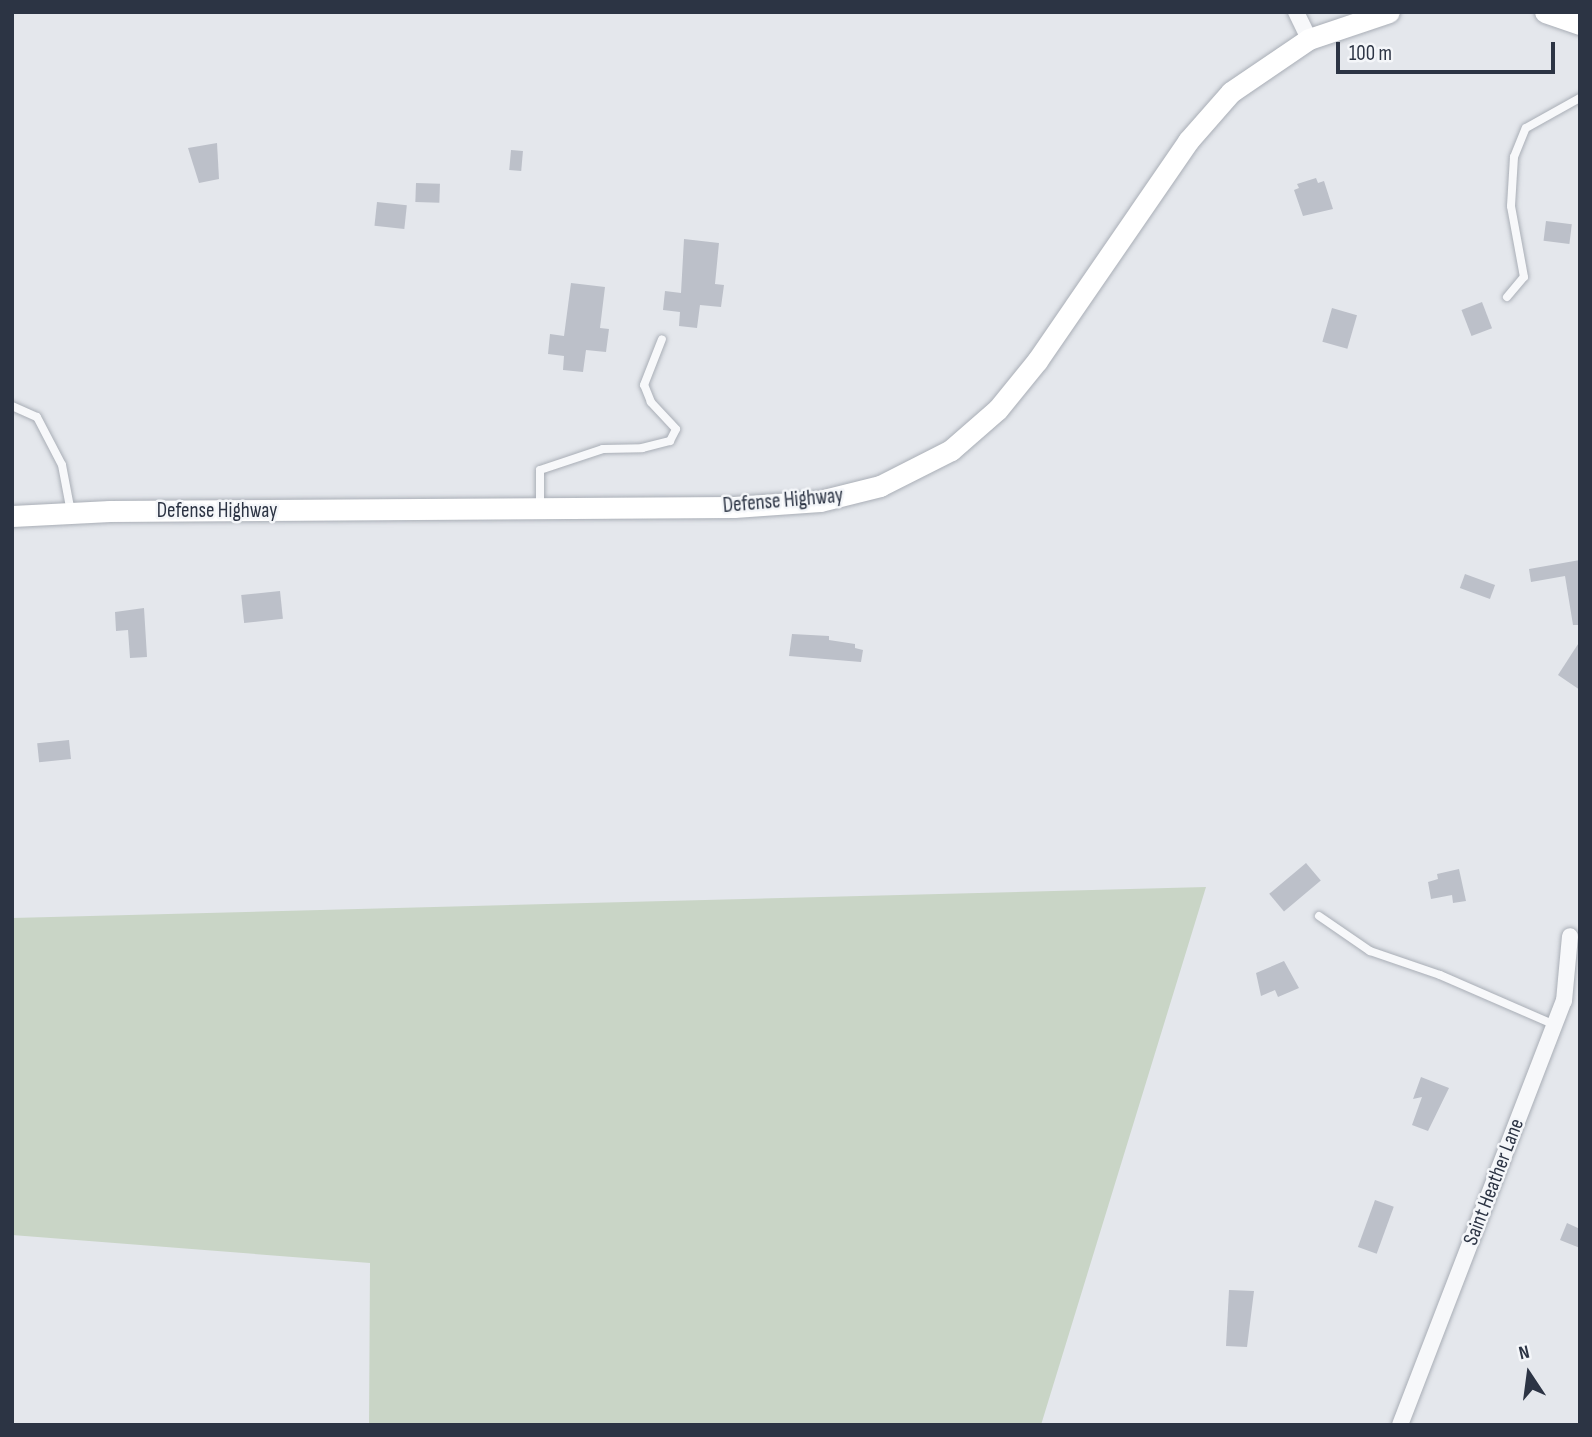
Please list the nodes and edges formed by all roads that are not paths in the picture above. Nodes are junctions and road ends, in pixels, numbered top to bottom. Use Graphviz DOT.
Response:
graph roads {
  1 [pos="1296,12"];
  2 [pos="1389,12"];
  3 [pos="1545,12"];
  4 [pos="1580,24"];
  5 [pos="1309,39"];
  6 [pos="1580,99"];
  7 [pos="1507,297"];
  8 [pos="662,339"];
  9 [pos="12,406"];
  10 [pos="540,508"];
  11 [pos="71,512"];
  12 [pos="12,516"];
  13 [pos="1319,916"];
  14 [pos="1575,940"];
  15 [pos="1555,1025"];
  16 [pos="1400,1425"];
  1 -- 5 [label="street"];
  2 -- 5 [label="main road, Defense Highway"];
  3 -- 4 [label="main road"];
  5 -- 10 [label="main road, Defense Highway"];
  6 -- 7 [label="lane"];
  8 -- 10 [label="lane"];
  9 -- 11 [label="lane"];
  10 -- 11 [label="main road, Defense Highway"];
  11 -- 12 [label="main road, Defense Highway"];
  13 -- 15 [label="lane"];
  14 -- 15 [label="street, Saint Heather Lane"];
  15 -- 16 [label="street, Saint Heather Lane"];
}
